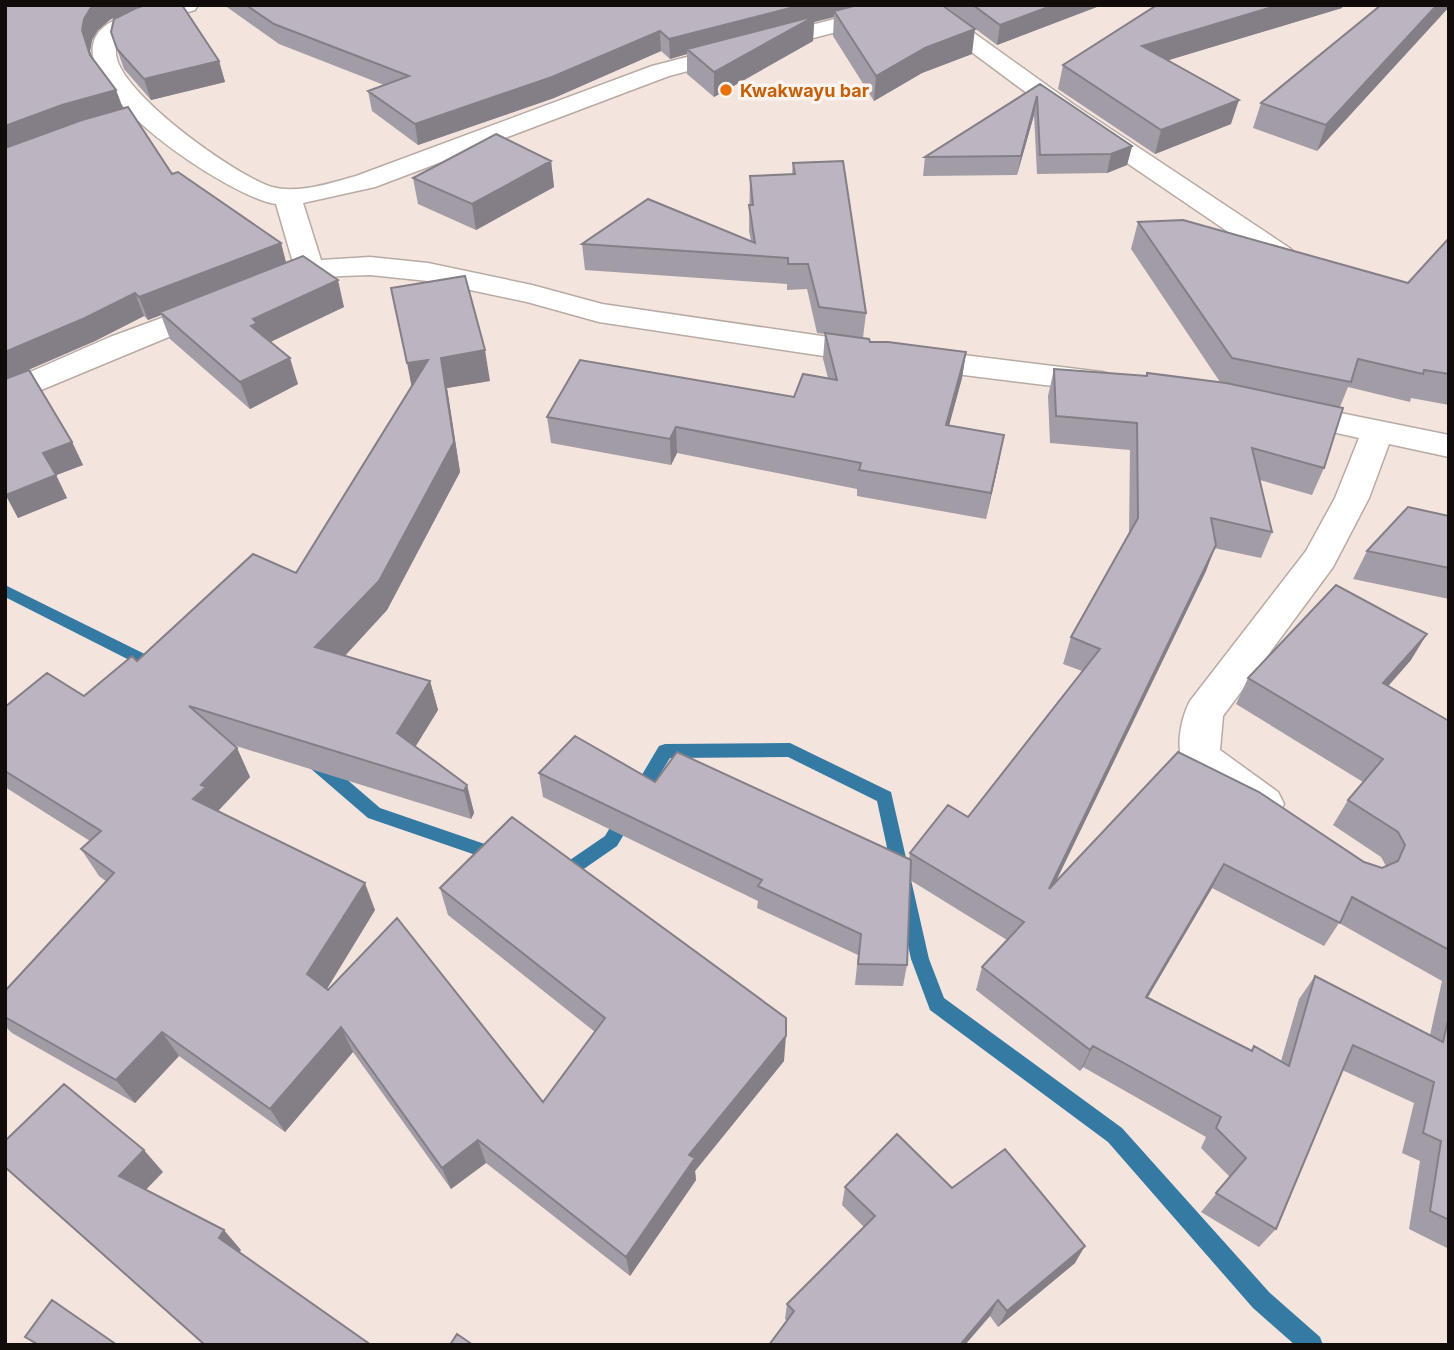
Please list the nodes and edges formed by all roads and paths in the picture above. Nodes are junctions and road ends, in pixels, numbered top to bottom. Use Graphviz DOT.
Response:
graph roads {
  1 [pos="187,5"];
  2 [pos="914,5"];
  3 [pos="924,5"];
  4 [pos="147,12"];
  5 [pos="146,115"];
  6 [pos="120,122"];
  7 [pos="288,196"];
  8 [pos="1281,255"];
  9 [pos="310,270"];
  10 [pos="1134,386"];
  11 [pos="5,395"];
  12 [pos="1257,406"];
  13 [pos="1378,430"];
  14 [pos="1449,446"];
  15 [pos="1290,823"];
  1 -- 4 [label="street"];
  2 -- 7 [label="street"];
  3 -- 8 [label="street"];
  4 -- 5 [label="street"];
  5 -- 6 [label="street"];
  5 -- 7 [label="street"];
  7 -- 9 [label="street"];
  9 -- 10 [label="street"];
  9 -- 11 [label="street"];
  12 -- 13 [label="street"];
  13 -- 14 [label="street"];
  13 -- 15 [label="street"];
}
